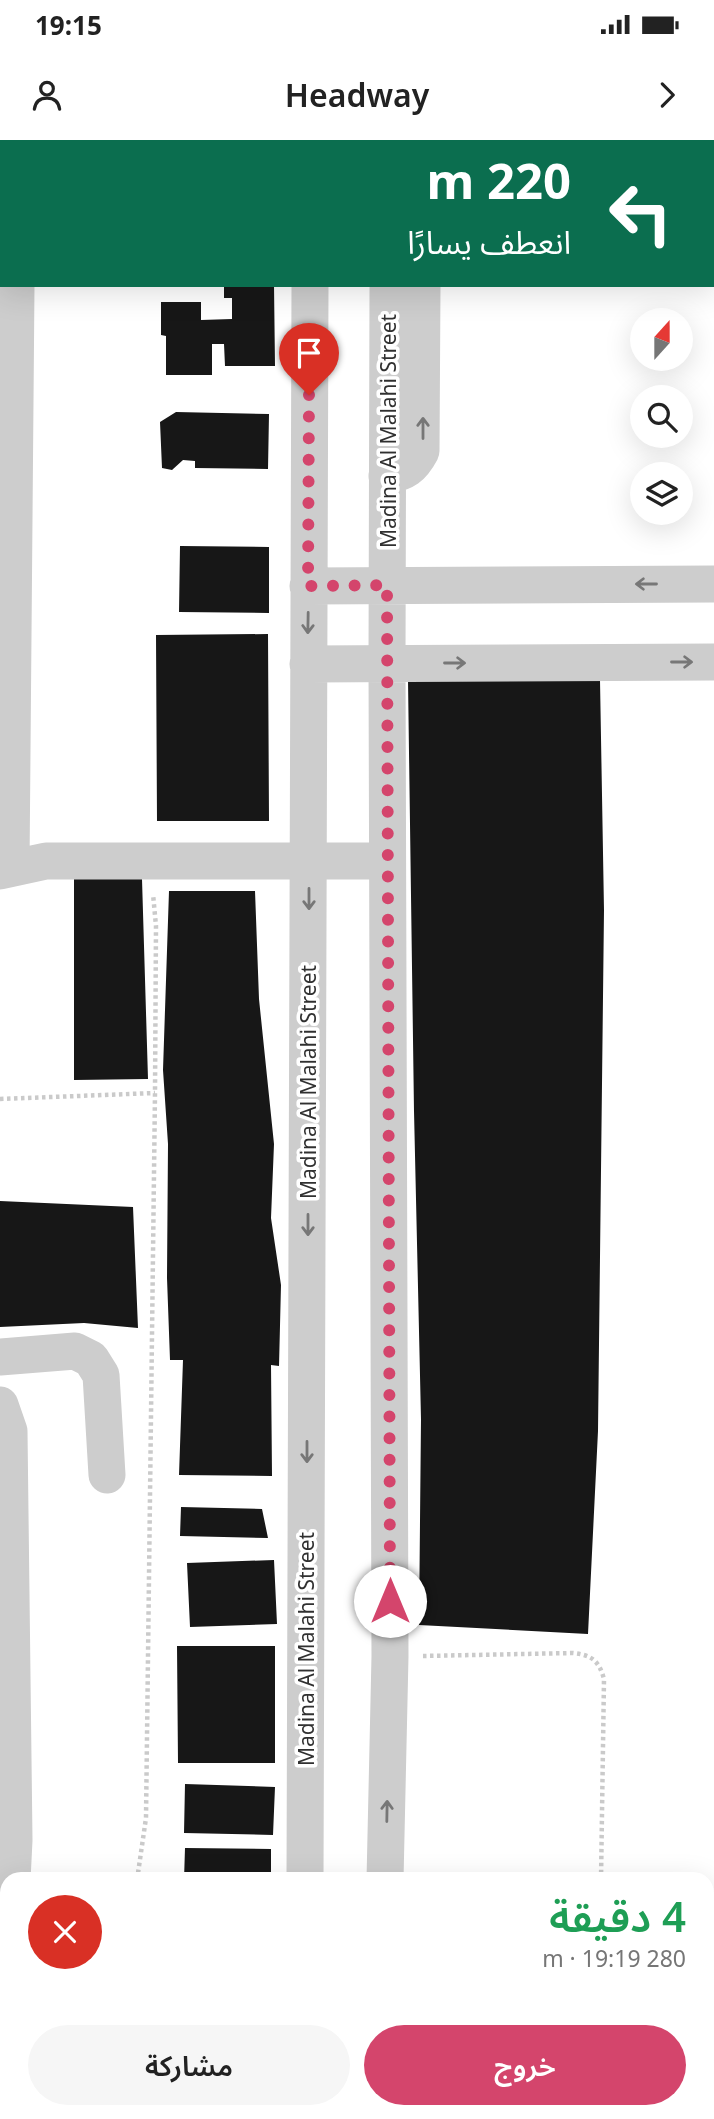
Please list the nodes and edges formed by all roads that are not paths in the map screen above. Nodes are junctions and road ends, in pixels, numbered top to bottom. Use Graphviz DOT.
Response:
graph roads {
  1 [pos="16,287"];
  2 [pos="310,287"];
  3 [pos="388,287"];
  4 [pos="422,287"];
  5 [pos="387,476"];
  6 [pos="714,584"];
  7 [pos="387,585"];
  8 [pos="308,586"];
  9 [pos="714,662"];
  10 [pos="387,663"];
  11 [pos="308,664"];
  12 [pos="387,861"];
  13 [pos="309,862"];
  14 [pos="6,869"];
  15 [pos="0,1357"];
  16 [pos="0,1405"];
  17 [pos="107,1475"];
  18 [pos="13,1872"];
  19 [pos="305,1872"];
  20 [pos="385,1872"];
  1 -- 14 [label="street"];
  2 -- 8 [label="street, Madina Al Malahi Street"];
  3 -- 5 [label="street, Madina Al Malahi Street"];
  5 -- 4 [label="street, one-way"];
  5 -- 7 [label="street, Madina Al Malahi Street"];
  6 -- 7 [label="street, one-way"];
  7 -- 8 [label="street"];
  7 -- 10 [label="street, Madina Al Malahi Street"];
  8 -- 11 [label="street, Madina Al Malahi Street, one-way"];
  10 -- 9 [label="street, one-way"];
  10 -- 11 [label="street"];
  10 -- 12 [label="street, Madina Al Malahi Street"];
  11 -- 13 [label="street, Madina Al Malahi Street"];
  12 -- 13 [label="street"];
  20 -- 12 [label="street, Madina Al Malahi Street, one-way"];
  13 -- 14 [label="street"];
  13 -- 19 [label="street, Madina Al Malahi Street, one-way"];
  15 -- 17 [label="street"];
  16 -- 18 [label="street"];
}
